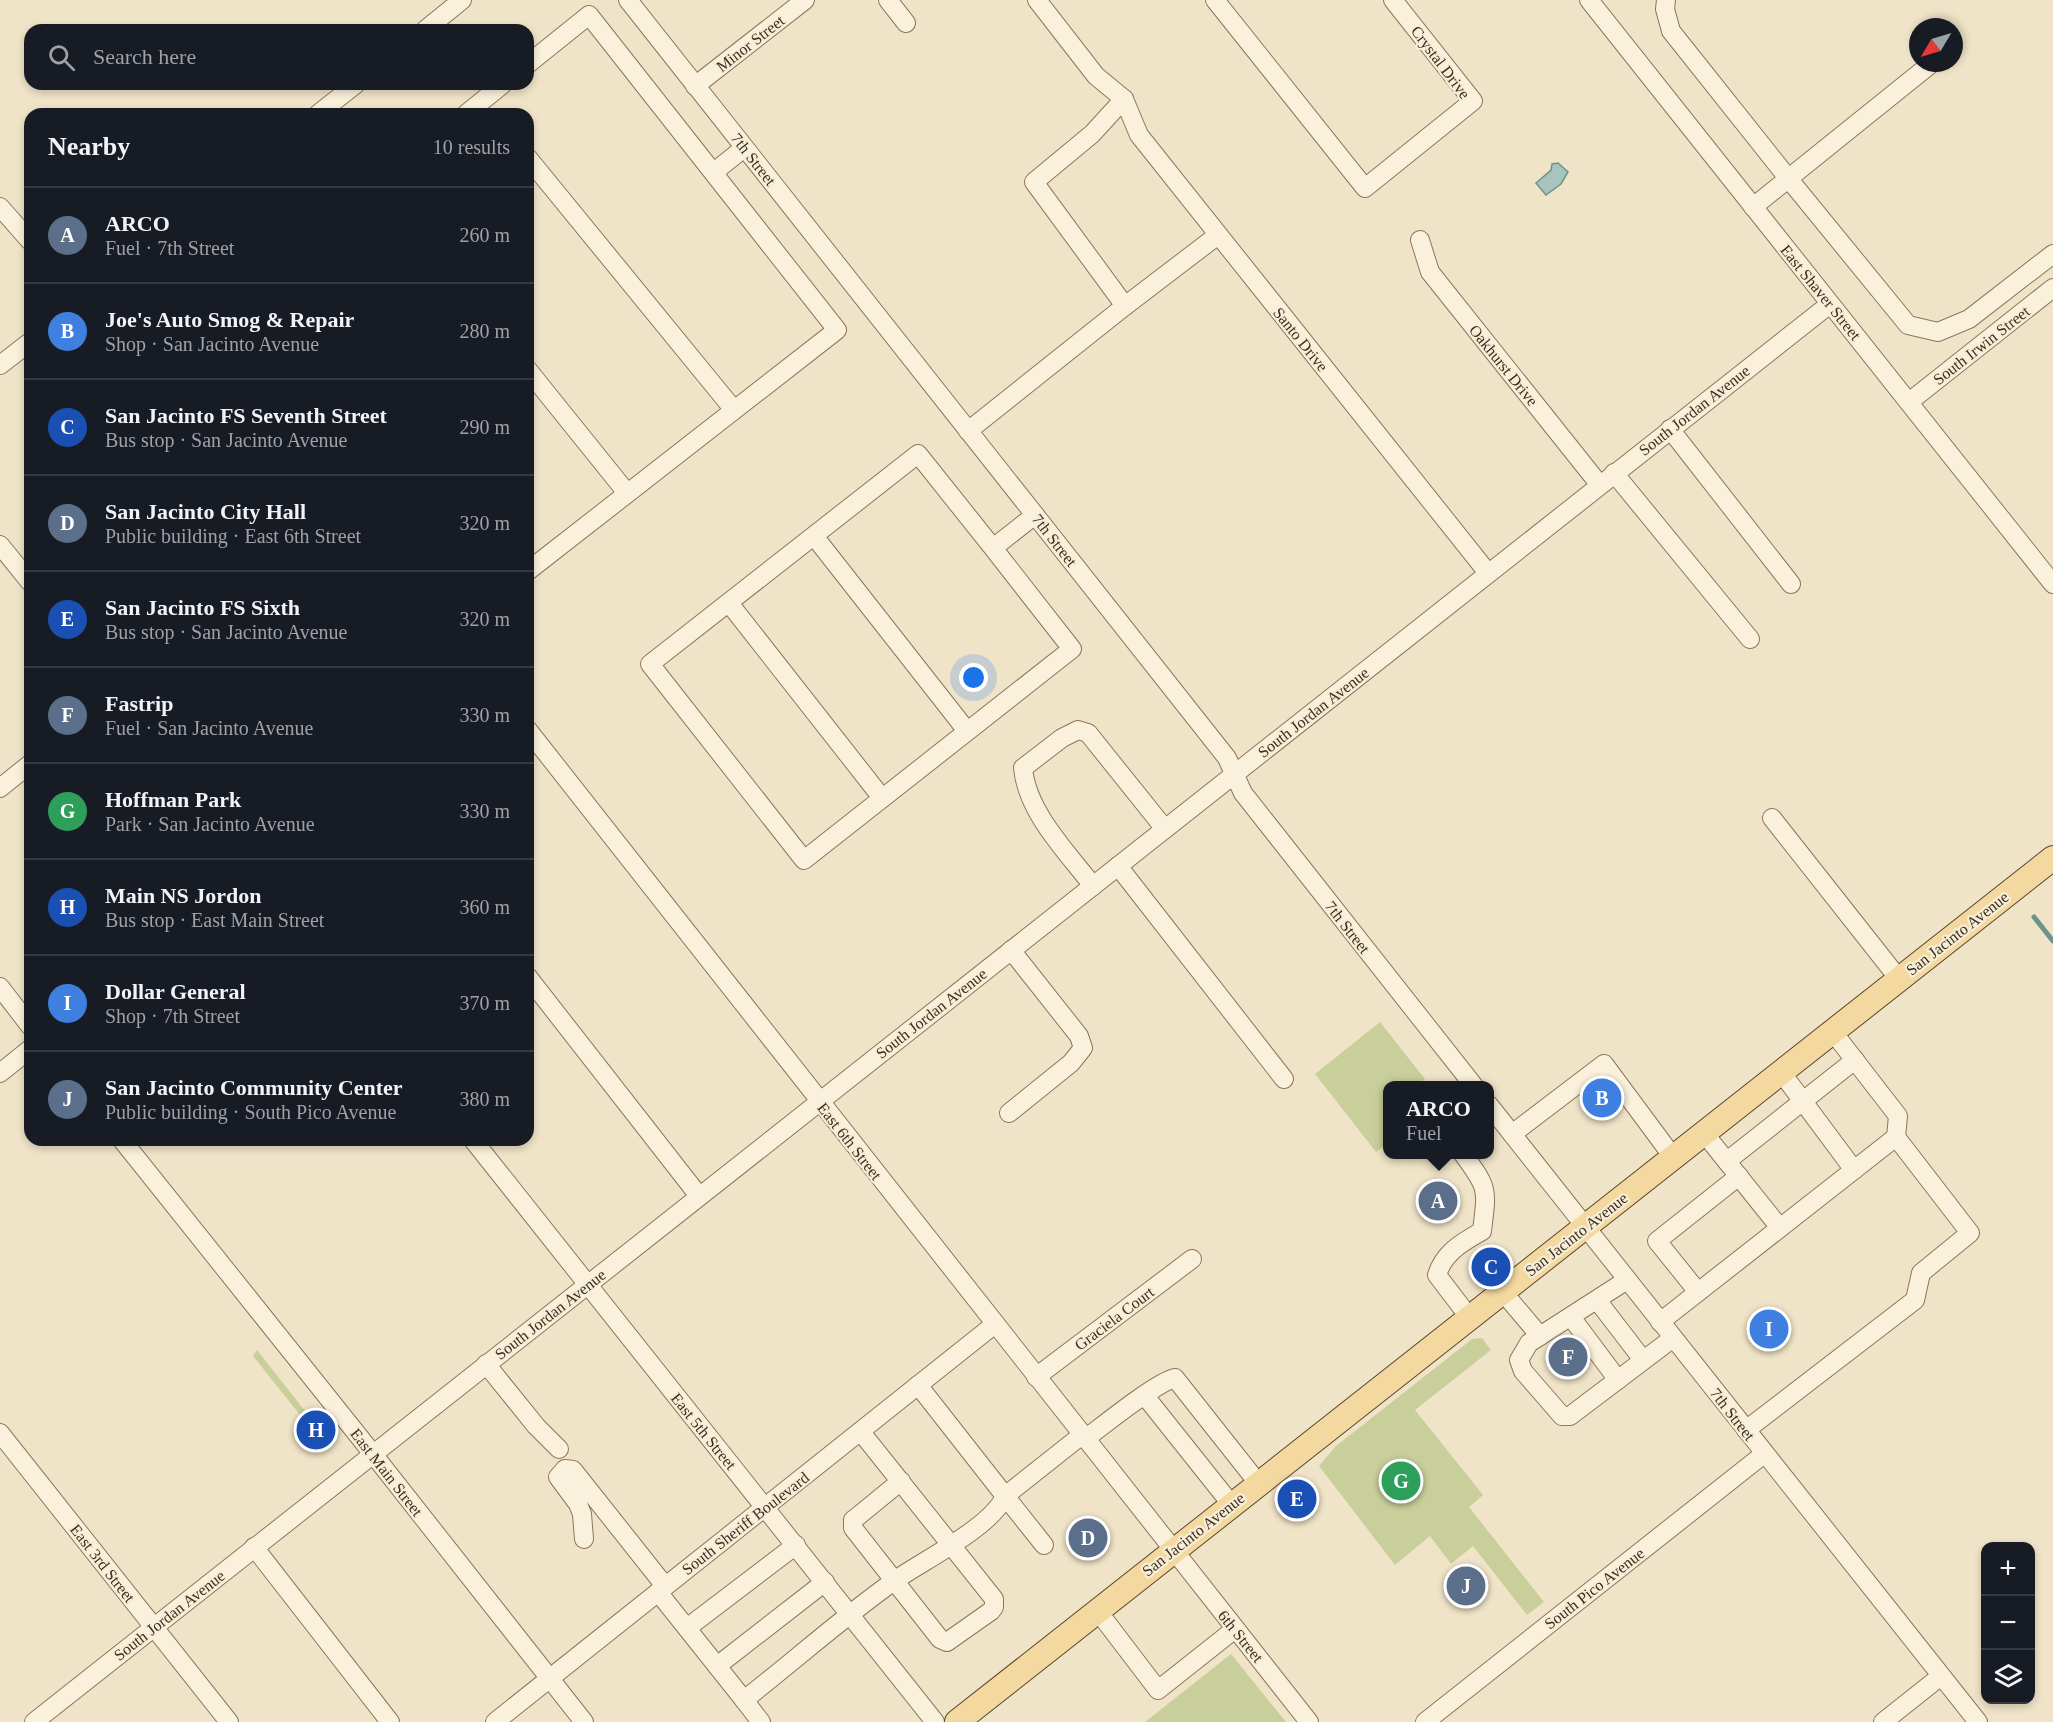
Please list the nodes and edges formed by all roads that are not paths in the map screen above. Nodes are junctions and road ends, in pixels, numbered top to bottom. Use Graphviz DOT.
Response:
graph roads {
  1 [pos="462,0"];
  2 [pos="628,0"];
  3 [pos="805,0"];
  4 [pos="888,0"];
  5 [pos="1037,0"];
  6 [pos="1215,0"];
  7 [pos="1393,0"];
  8 [pos="1589,0"];
  9 [pos="1666,0"];
  10 [pos="906,22"];
  11 [pos="432,24"];
  12 [pos="534,59"];
  13 [pos="1921,72"];
  14 [pos="695,86"];
  15 [pos="348,90"];
  16 [pos="499,90"];
  17 [pos="1124,99"];
  18 [pos="326,108"];
  19 [pos="487,108"];
  20 [pos="744,148"];
  21 [pos="534,165"];
  22 [pos="714,172"];
  23 [pos="1788,178"];
  24 [pos="0,207"];
  25 [pos="1752,207"];
  26 [pos="24,234"];
  27 [pos="1218,235"];
  28 [pos="1420,240"];
  29 [pos="2053,254"];
  30 [pos="2053,288"];
  31 [pos="1830,304"];
  32 [pos="1125,306"];
  33 [pos="24,345"];
  34 [pos="4,356"];
  35 [pos="534,377"];
  36 [pos="1909,402"];
  37 [pos="734,410"];
  38 [pos="1670,429"];
  39 [pos="968,431"];
  40 [pos="1606,479"];
  41 [pos="627,493"];
  42 [pos="1035,515"];
  43 [pos="814,536"];
  44 [pos="0,545"];
  45 [pos="993,548"];
  46 [pos="534,566"];
  47 [pos="1488,573"];
  48 [pos="24,575"];
  49 [pos="1791,584"];
  50 [pos="2053,584"];
  51 [pos="729,603"];
  52 [pos="1750,639"];
  53 [pos="967,731"];
  54 [pos="534,738"];
  55 [pos="24,769"];
  56 [pos="1234,775"];
  57 [pos="0,788"];
  58 [pos="882,798"];
  59 [pos="1772,818"];
  60 [pos="1165,829"];
  61 [pos="2053,858"];
  62 [pos="1118,866"];
  63 [pos="1093,886"];
  64 [pos="1011,950"];
  65 [pos="1899,979"];
  66 [pos="534,985"];
  67 [pos="0,987"];
  68 [pos="24,1018"];
  69 [pos="1833,1032"];
  70 [pos="24,1054"];
  71 [pos="1855,1060"];
  72 [pos="1781,1072"];
  73 [pos="0,1073"];
  74 [pos="1284,1079"];
  75 [pos="1470,1081"];
  76 [pos="819,1101"];
  77 [pos="1803,1101"];
  78 [pos="1494,1111"];
  79 [pos="1009,1113"];
  80 [pos="1704,1133"];
  81 [pos="1512,1134"];
  82 [pos="1896,1137"];
  83 [pos="127,1146"];
  84 [pos="478,1146"];
  85 [pos="1673,1157"];
  86 [pos="1466,1159"];
  87 [pos="1727,1161"];
  88 [pos="1854,1170"];
  89 [pos="1739,1176"];
  90 [pos="699,1196"];
  91 [pos="1585,1226"];
  92 [pos="1780,1228"];
  93 [pos="1192,1259"];
  94 [pos="1627,1280"];
  95 [pos="587,1285"];
  96 [pos="1502,1291"];
  97 [pos="1698,1292"];
  98 [pos="1597,1300"];
  99 [pos="1469,1317"];
  100 [pos="1571,1317"];
  101 [pos="1660,1322"];
  102 [pos="995,1324"];
  103 [pos="1540,1336"];
  104 [pos="1673,1338"];
  105 [pos="1644,1360"];
  106 [pos="486,1364"];
  107 [pos="1036,1377"];
  108 [pos="1617,1380"];
  109 [pos="918,1385"];
  110 [pos="1145,1396"];
  111 [pos="1746,1430"];
  112 [pos="861,1432"];
  113 [pos="0,1433"];
  114 [pos="1084,1437"];
  115 [pos="559,1449"];
  116 [pos="373,1454"];
  117 [pos="1764,1454"];
  118 [pos="901,1481"];
  119 [pos="1258,1483"];
  120 [pos="1005,1496"];
  121 [pos="1231,1504"];
  122 [pos="765,1506"];
  123 [pos="584,1539"];
  124 [pos="796,1545"];
  125 [pos="952,1545"];
  126 [pos="1044,1545"];
  127 [pos="254,1547"];
  128 [pos="1173,1550"];
  129 [pos="895,1581"];
  130 [pos="825,1582"];
  131 [pos="661,1589"];
  132 [pos="1097,1611"];
  133 [pos="851,1615"];
  134 [pos="154,1627"];
  135 [pos="687,1628"];
  136 [pos="1235,1629"];
  137 [pos="717,1666"];
  138 [pos="1941,1676"];
  139 [pos="551,1678"];
  140 [pos="744,1700"];
  141 [pos="34,1722"];
  142 [pos="229,1722"];
  143 [pos="390,1722"];
  144 [pos="495,1722"];
  145 [pos="584,1722"];
  146 [pos="761,1722"];
  147 [pos="935,1722"];
  148 [pos="957,1722"];
  149 [pos="1309,1722"];
  150 [pos="1425,1722"];
  151 [pos="1883,1722"];
  152 [pos="1978,1722"];
  1 -- 11 [label="street"];
  2 -- 14 [label="street, 7th Street"];
  3 -- 14 [label="street, Minor Street"];
  4 -- 10 [label="street"];
  5 -- 17 [label="street"];
  6 -- 7 [label="street, Crystal Drive"];
  8 -- 25 [label="street, East Shaver Street"];
  9 -- 23 [label="street"];
  12 -- 22 [label="street"];
  13 -- 23 [label="street"];
  14 -- 20 [label="street, 7th Street"];
  15 -- 18 [label="street"];
  16 -- 19 [label="street"];
  17 -- 27 [label="street, Santo Drive"];
  17 -- 32 [label="street"];
  20 -- 22 [label="street"];
  20 -- 39 [label="street, 7th Street"];
  21 -- 37 [label="street"];
  22 -- 37 [label="street"];
  23 -- 25 [label="street"];
  23 -- 29 [label="street"];
  24 -- 26 [label="street"];
  25 -- 31 [label="street, East Shaver Street"];
  27 -- 32 [label="street"];
  27 -- 47 [label="street, Santo Drive"];
  28 -- 40 [label="street, Oakhurst Drive"];
  30 -- 36 [label="street, South Irwin Street"];
  31 -- 36 [label="street, East Shaver Street"];
  31 -- 38 [label="street, South Jordan Avenue"];
  32 -- 39 [label="street"];
  33 -- 34 [label="street"];
  35 -- 41 [label="street"];
  36 -- 50 [label="street, East Shaver Street"];
  37 -- 41 [label="street"];
  38 -- 40 [label="street, South Jordan Avenue"];
  38 -- 49 [label="street"];
  39 -- 42 [label="street, 7th Street"];
  40 -- 47 [label="street, South Jordan Avenue"];
  40 -- 52 [label="street, Oakhurst Drive"];
  41 -- 46 [label="street"];
  42 -- 45 [label="street"];
  42 -- 56 [label="street, 7th Street"];
  43 -- 45 [label="street"];
  43 -- 51 [label="street"];
  43 -- 53 [label="street"];
  44 -- 48 [label="street"];
  45 -- 53 [label="street"];
  47 -- 56 [label="street, South Jordan Avenue"];
  51 -- 58 [label="street"];
  51 -- 58 [label="street"];
  53 -- 58 [label="street"];
  54 -- 76 [label="street, East 6th Street"];
  55 -- 57 [label="street"];
  56 -- 60 [label="street, South Jordan Avenue"];
  56 -- 75 [label="street, 7th Street"];
  59 -- 65 [label="street"];
  60 -- 62 [label="street, South Jordan Avenue"];
  60 -- 63 [label="street"];
  61 -- 65 [label="main road, San Jacinto Avenue"];
  62 -- 63 [label="street, South Jordan Avenue"];
  62 -- 74 [label="street"];
  63 -- 64 [label="street, South Jordan Avenue"];
  64 -- 76 [label="street, South Jordan Avenue"];
  64 -- 79 [label="street"];
  65 -- 69 [label="main road, San Jacinto Avenue"];
  66 -- 90 [label="street"];
  67 -- 68 [label="street"];
  69 -- 71 [label="street"];
  69 -- 72 [label="main road, San Jacinto Avenue"];
  70 -- 73 [label="street"];
  71 -- 77 [label="street"];
  71 -- 82 [label="street"];
  72 -- 77 [label="street"];
  72 -- 80 [label="main road, San Jacinto Avenue"];
  76 -- 90 [label="street, South Jordan Avenue"];
  76 -- 102 [label="street, East 6th Street"];
  77 -- 87 [label="street"];
  77 -- 88 [label="street"];
  78 -- 81 [label="street, 7th Street"];
  80 -- 85 [label="main road, San Jacinto Avenue"];
  80 -- 87 [label="street"];
  81 -- 85 [label="street"];
  81 -- 91 [label="street, 7th Street"];
  82 -- 88 [label="street"];
  82 -- 111 [label="street"];
  83 -- 116 [label="street, East Main Street"];
  84 -- 95 [label="street, East 5th Street"];
  85 -- 91 [label="main road, San Jacinto Avenue"];
  86 -- 99 [label="street"];
  87 -- 89 [label="street"];
  88 -- 92 [label="street"];
  89 -- 92 [label="street"];
  89 -- 97 [label="street"];
  90 -- 95 [label="street, South Jordan Avenue"];
  91 -- 94 [label="street, 7th Street"];
  91 -- 96 [label="main road, San Jacinto Avenue"];
  92 -- 97 [label="street"];
  93 -- 107 [label="street, Graciela Court"];
  94 -- 98 [label="street"];
  94 -- 101 [label="street, 7th Street"];
  95 -- 106 [label="street, South Jordan Avenue"];
  95 -- 122 [label="street, East 5th Street"];
  96 -- 99 [label="main road, San Jacinto Avenue"];
  96 -- 103 [label="street"];
  97 -- 101 [label="street"];
  98 -- 100 [label="street"];
  98 -- 105 [label="street"];
  99 -- 119 [label="main road, San Jacinto Avenue"];
  100 -- 103 [label="street"];
  100 -- 108 [label="street"];
  101 -- 104 [label="street, 7th Street"];
  102 -- 107 [label="street, East 6th Street"];
  102 -- 109 [label="street, South Sheriff Boulevard"];
  103 -- 108 [label="street"];
  104 -- 105 [label="street"];
  104 -- 111 [label="street, 7th Street"];
  105 -- 108 [label="street"];
  106 -- 115 [label="street"];
  106 -- 116 [label="street, South Jordan Avenue"];
  107 -- 114 [label="street, East 6th Street"];
  109 -- 112 [label="street, South Sheriff Boulevard"];
  109 -- 120 [label="street"];
  110 -- 114 [label="street"];
  110 -- 119 [label="street"];
  110 -- 121 [label="street"];
  111 -- 117 [label="street, 7th Street"];
  112 -- 118 [label="street"];
  112 -- 122 [label="street, South Sheriff Boulevard"];
  113 -- 134 [label="street, East 3rd Street"];
  114 -- 120 [label="street"];
  114 -- 128 [label="street, East 6th Street"];
  116 -- 127 [label="street, South Jordan Avenue"];
  116 -- 139 [label="street, East Main Street"];
  117 -- 138 [label="street, 7th Street"];
  117 -- 150 [label="street, South Pico Avenue"];
  118 -- 125 [label="street"];
  118 -- 129 [label="street"];
  119 -- 121 [label="main road, San Jacinto Avenue"];
  120 -- 125 [label="street"];
  120 -- 126 [label="street"];
  121 -- 128 [label="main road, San Jacinto Avenue"];
  122 -- 124 [label="street, East 5th Street"];
  122 -- 131 [label="street, South Sheriff Boulevard"];
  123 -- 131 [label="street"];
  124 -- 130 [label="street, East 5th Street"];
  124 -- 135 [label="street"];
  125 -- 129 [label="street"];
  125 -- 129 [label="street"];
  127 -- 134 [label="street, South Jordan Avenue"];
  127 -- 143 [label="street"];
  128 -- 132 [label="main road, San Jacinto Avenue"];
  128 -- 136 [label="street, 6th Street"];
  129 -- 133 [label="street"];
  130 -- 133 [label="street, East 5th Street"];
  130 -- 137 [label="street"];
  131 -- 135 [label="street"];
  131 -- 139 [label="street, South Sheriff Boulevard"];
  132 -- 136 [label="street"];
  132 -- 148 [label="main road, San Jacinto Avenue"];
  133 -- 140 [label="street"];
  133 -- 147 [label="street, East 5th Street"];
  134 -- 141 [label="street, South Jordan Avenue"];
  134 -- 142 [label="street, East 3rd Street"];
  135 -- 137 [label="street"];
  136 -- 149 [label="street, 6th Street"];
  137 -- 140 [label="street"];
  138 -- 151 [label="street"];
  138 -- 152 [label="street, 7th Street"];
  139 -- 144 [label="street, South Sheriff Boulevard"];
  139 -- 145 [label="street, East Main Street"];
  140 -- 146 [label="street"];
}
